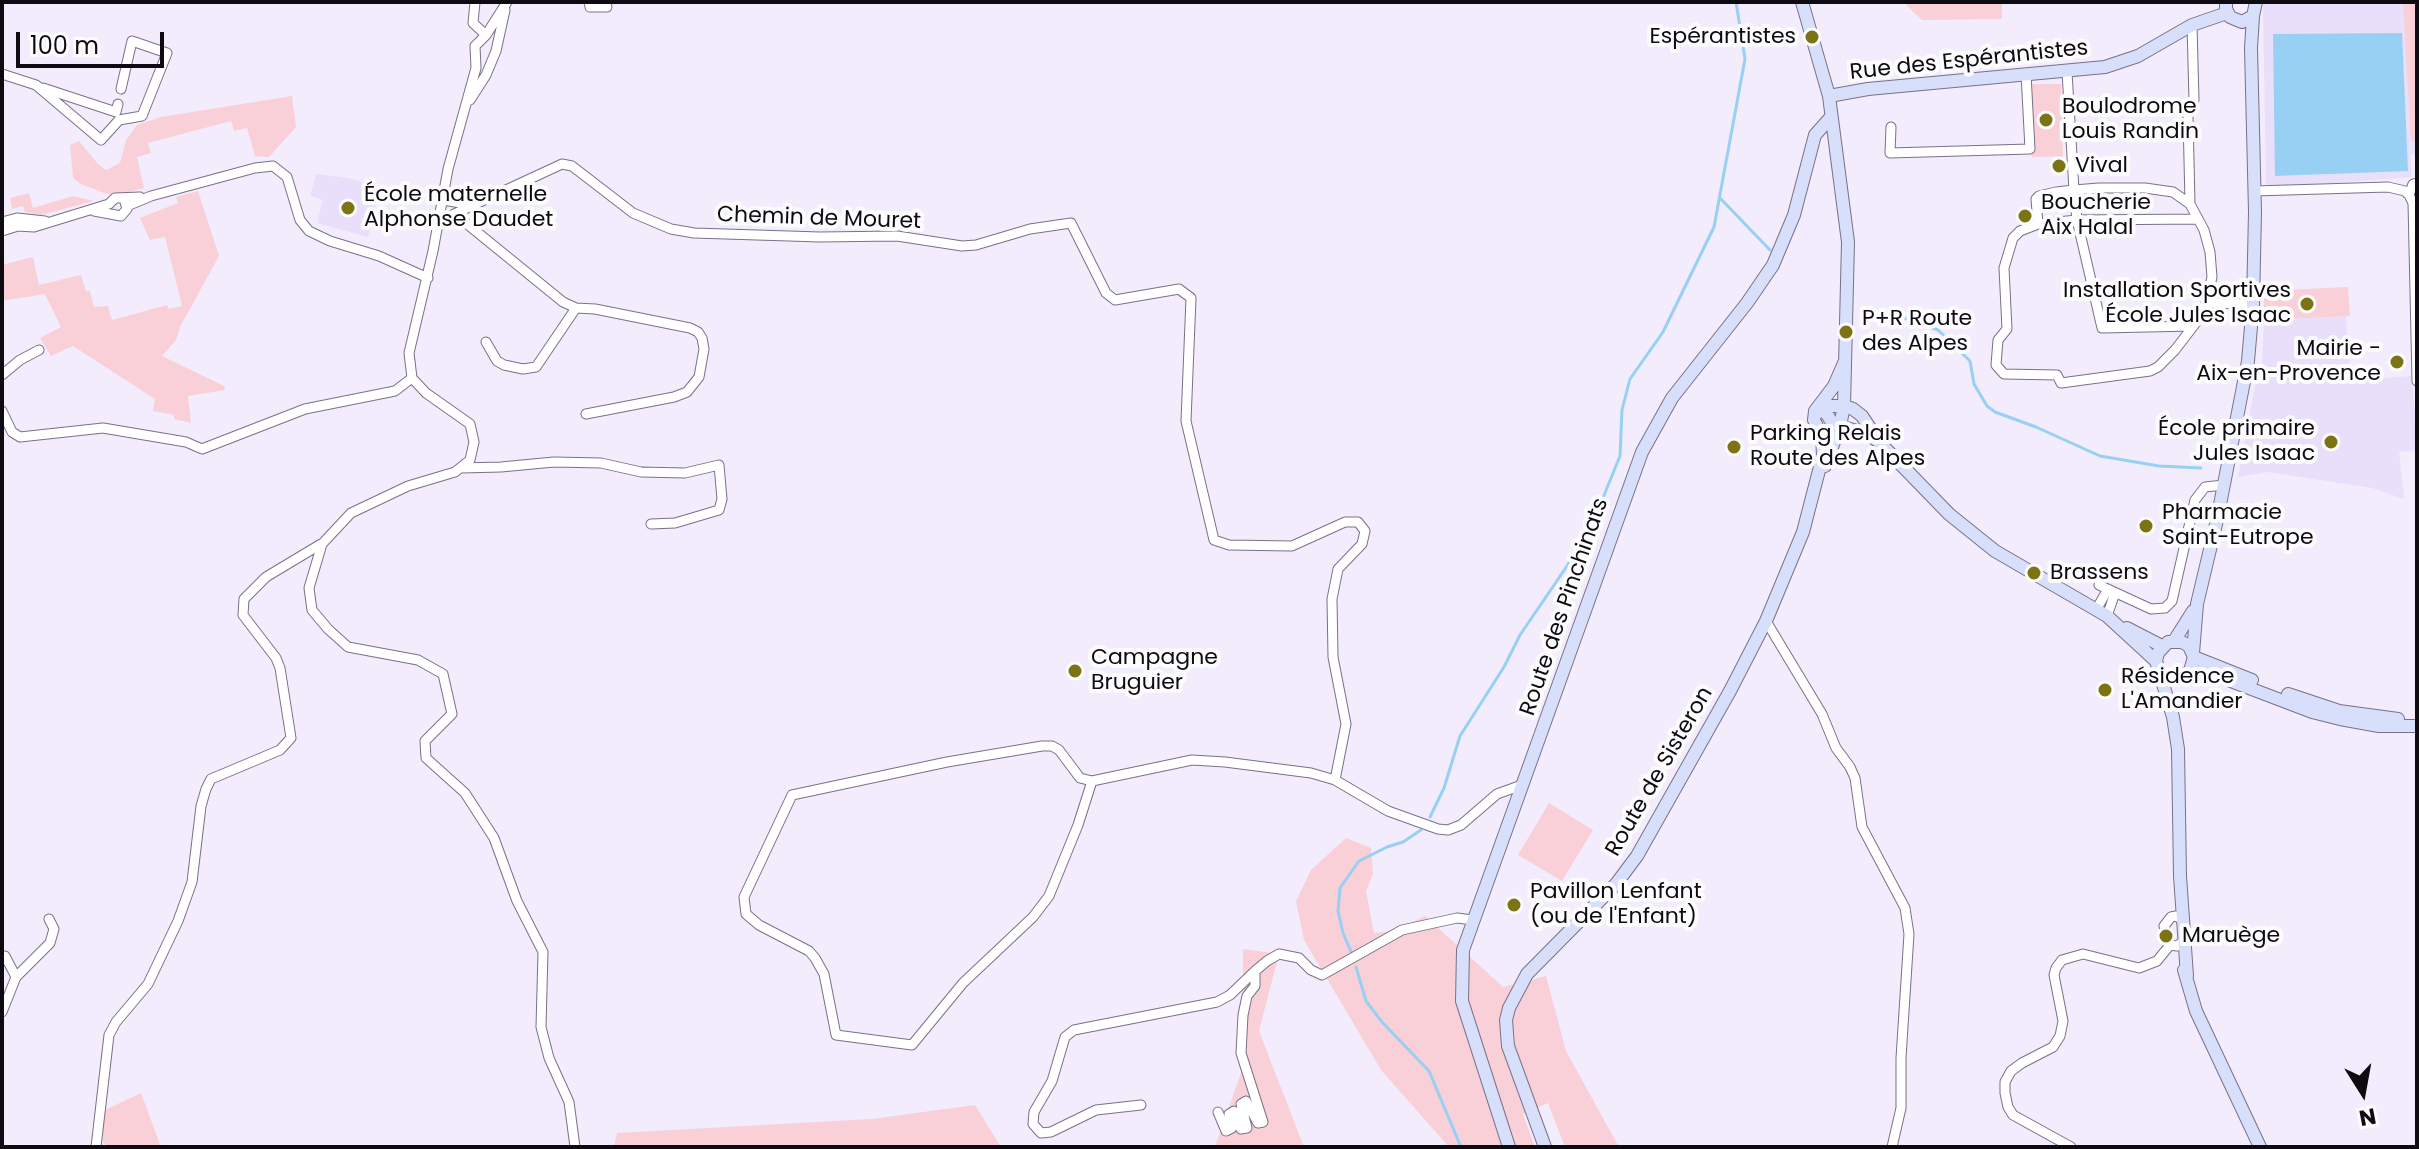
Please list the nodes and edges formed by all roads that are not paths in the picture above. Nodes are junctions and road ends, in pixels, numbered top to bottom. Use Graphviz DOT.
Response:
graph roads {
  1 [pos="475,2"];
  2 [pos="507,2"];
  3 [pos="589,2"];
  4 [pos="1802,2"];
  5 [pos="2256,2"];
  6 [pos="2226,6"];
  7 [pos="607,7"];
  8 [pos="2248,19"];
  9 [pos="2195,24"];
  10 [pos="486,35"];
  11 [pos="2067,72"];
  12 [pos="2,74"];
  13 [pos="2026,74"];
  14 [pos="36,85"];
  15 [pos="121,89"];
  16 [pos="1829,96"];
  17 [pos="118,104"];
  18 [pos="466,106"];
  19 [pos="1831,117"];
  20 [pos="1891,127"];
  21 [pos="2417,183"];
  22 [pos="2074,190"];
  23 [pos="2254,191"];
  24 [pos="2409,195"];
  25 [pos="443,200"];
  26 [pos="124,202"];
  27 [pos="2190,204"];
  28 [pos="473,205"];
  29 [pos="109,208"];
  30 [pos="456,215"];
  31 [pos="2198,219"];
  32 [pos="2077,220"];
  33 [pos="52,221"];
  34 [pos="439,221"];
  35 [pos="2,222"];
  36 [pos="2038,224"];
  37 [pos="2,231"];
  38 [pos="428,278"];
  39 [pos="2206,303"];
  40 [pos="2253,304"];
  41 [pos="576,308"];
  42 [pos="2193,326"];
  43 [pos="486,342"];
  44 [pos="39,350"];
  45 [pos="1844,363"];
  46 [pos="2,375"];
  47 [pos="412,378"];
  48 [pos="2417,381"];
  49 [pos="1820,407"];
  50 [pos="1849,408"];
  51 [pos="2,411"];
  52 [pos="586,414"];
  53 [pos="1838,425"];
  54 [pos="1855,431"];
  55 [pos="1880,443"];
  56 [pos="1835,444"];
  57 [pos="461,468"];
  58 [pos="1819,480"];
  59 [pos="2224,485"];
  60 [pos="651,524"];
  61 [pos="322,544"];
  62 [pos="2197,604"];
  63 [pos="2106,616"];
  64 [pos="1766,621"];
  65 [pos="2168,643"];
  66 [pos="2194,655"];
  67 [pos="2159,667"];
  68 [pos="2185,674"];
  69 [pos="2173,717"];
  70 [pos="2417,719"];
  71 [pos="2417,726"];
  72 [pos="1335,780"];
  73 [pos="1092,781"];
  74 [pos="1522,785"];
  75 [pos="2180,918"];
  76 [pos="49,919"];
  77 [pos="1473,920"];
  78 [pos="2177,944"];
  79 [pos="5,956"];
  80 [pos="1255,971"];
  81 [pos="16,977"];
  82 [pos="2,1012"];
  83 [pos="1141,1105"];
  84 [pos="1218,1112"];
  85 [pos="96,1147"];
  86 [pos="575,1147"];
  87 [pos="1509,1147"];
  88 [pos="1545,1147"];
  89 [pos="1892,1147"];
  90 [pos="2071,1147"];
  91 [pos="2260,1147"];
  1 -- 10 [label="street"];
  2 -- 10 [label="street"];
  2 -- 18 [label="street"];
  3 -- 7 [label="street"];
  4 -- 16 [label="main road"];
  5 -- 8 [label="main road"];
  6 -- 8 [label="main road"];
  6 -- 9 [label="main road, Rue des Espérantistes"];
  8 -- 23 [label="main road"];
  9 -- 11 [label="main road, Rue des Espérantistes"];
  9 -- 27 [label="street"];
  10 -- 18 [label="street"];
  11 -- 13 [label="main road, Rue des Espérantistes"];
  11 -- 22 [label="street"];
  12 -- 14 [label="street"];
  13 -- 16 [label="main road, Rue des Espérantistes"];
  13 -- 20 [label="street"];
  14 -- 15 [label="street"];
  14 -- 17 [label="street"];
  16 -- 19 [label="main road"];
  18 -- 25 [label="street"];
  19 -- 45 [label="main road"];
  19 -- 74 [label="main road, Route des Pinchinats"];
  21 -- 24 [label="street"];
  22 -- 27 [label="street"];
  22 -- 32 [label="street"];
  22 -- 36 [label="street"];
  23 -- 24 [label="street"];
  23 -- 40 [label="main road"];
  24 -- 48 [label="street"];
  25 -- 28 [label="street"];
  25 -- 34 [label="street"];
  26 -- 29 [label="street"];
  26 -- 29 [label="street"];
  26 -- 38 [label="street"];
  27 -- 31 [label="street"];
  28 -- 30 [label="street"];
  28 -- 72 [label="street, Chemin de Mouret"];
  29 -- 33 [label="street"];
  30 -- 34 [label="street"];
  30 -- 41 [label="street"];
  31 -- 32 [label="street"];
  31 -- 39 [label="street"];
  32 -- 36 [label="street"];
  32 -- 42 [label="street"];
  33 -- 35 [label="street"];
  33 -- 37 [label="street"];
  34 -- 38 [label="street"];
  36 -- 42 [label="street"];
  38 -- 47 [label="street"];
  39 -- 40 [label="street"];
  39 -- 42 [label="street"];
  40 -- 59 [label="main road"];
  41 -- 43 [label="street"];
  41 -- 52 [label="street"];
  44 -- 46 [label="street"];
  45 -- 49 [label="main road"];
  45 -- 50 [label="main road"];
  47 -- 51 [label="street"];
  47 -- 57 [label="street"];
  49 -- 50 [label="main road"];
  49 -- 53 [label="main road"];
  49 -- 58 [label="main road, Route de Sisteron"];
  50 -- 53 [label="main road, Route de Sisteron"];
  50 -- 55 [label="main road"];
  53 -- 54 [label="main road"];
  53 -- 56 [label="main road, Route de Sisteron"];
  54 -- 55 [label="main road"];
  54 -- 56 [label="main road"];
  55 -- 63 [label="main road"];
  56 -- 58 [label="main road, Route de Sisteron"];
  57 -- 60 [label="street"];
  57 -- 61 [label="street"];
  58 -- 64 [label="main road, Route de Sisteron"];
  59 -- 62 [label="main road"];
  59 -- 63 [label="street"];
  61 -- 85 [label="street"];
  61 -- 86 [label="street"];
  62 -- 65 [label="main road"];
  62 -- 66 [label="main road"];
  63 -- 65 [label="main road"];
  63 -- 67 [label="main road"];
  64 -- 88 [label="main road, Route de Sisteron"];
  64 -- 89 [label="street"];
  65 -- 66 [label="main road"];
  65 -- 67 [label="main road"];
  66 -- 68 [label="main road"];
  66 -- 70 [label="main road"];
  67 -- 68 [label="main road"];
  67 -- 69 [label="main road"];
  68 -- 69 [label="main road"];
  68 -- 71 [label="main road"];
  69 -- 75 [label="main road"];
  72 -- 73 [label="street"];
  72 -- 74 [label="street"];
  73 -- 73 [label="street"];
  74 -- 77 [label="main road, Route des Pinchinats"];
  75 -- 78 [label="main road"];
  75 -- 78 [label="street"];
  76 -- 81 [label="street"];
  77 -- 80 [label="street"];
  77 -- 87 [label="main road, Route des Pinchinats"];
  78 -- 90 [label="street"];
  78 -- 91 [label="main road"];
  79 -- 81 [label="street"];
  80 -- 83 [label="street"];
  80 -- 84 [label="street"];
  81 -- 82 [label="street"];
}
